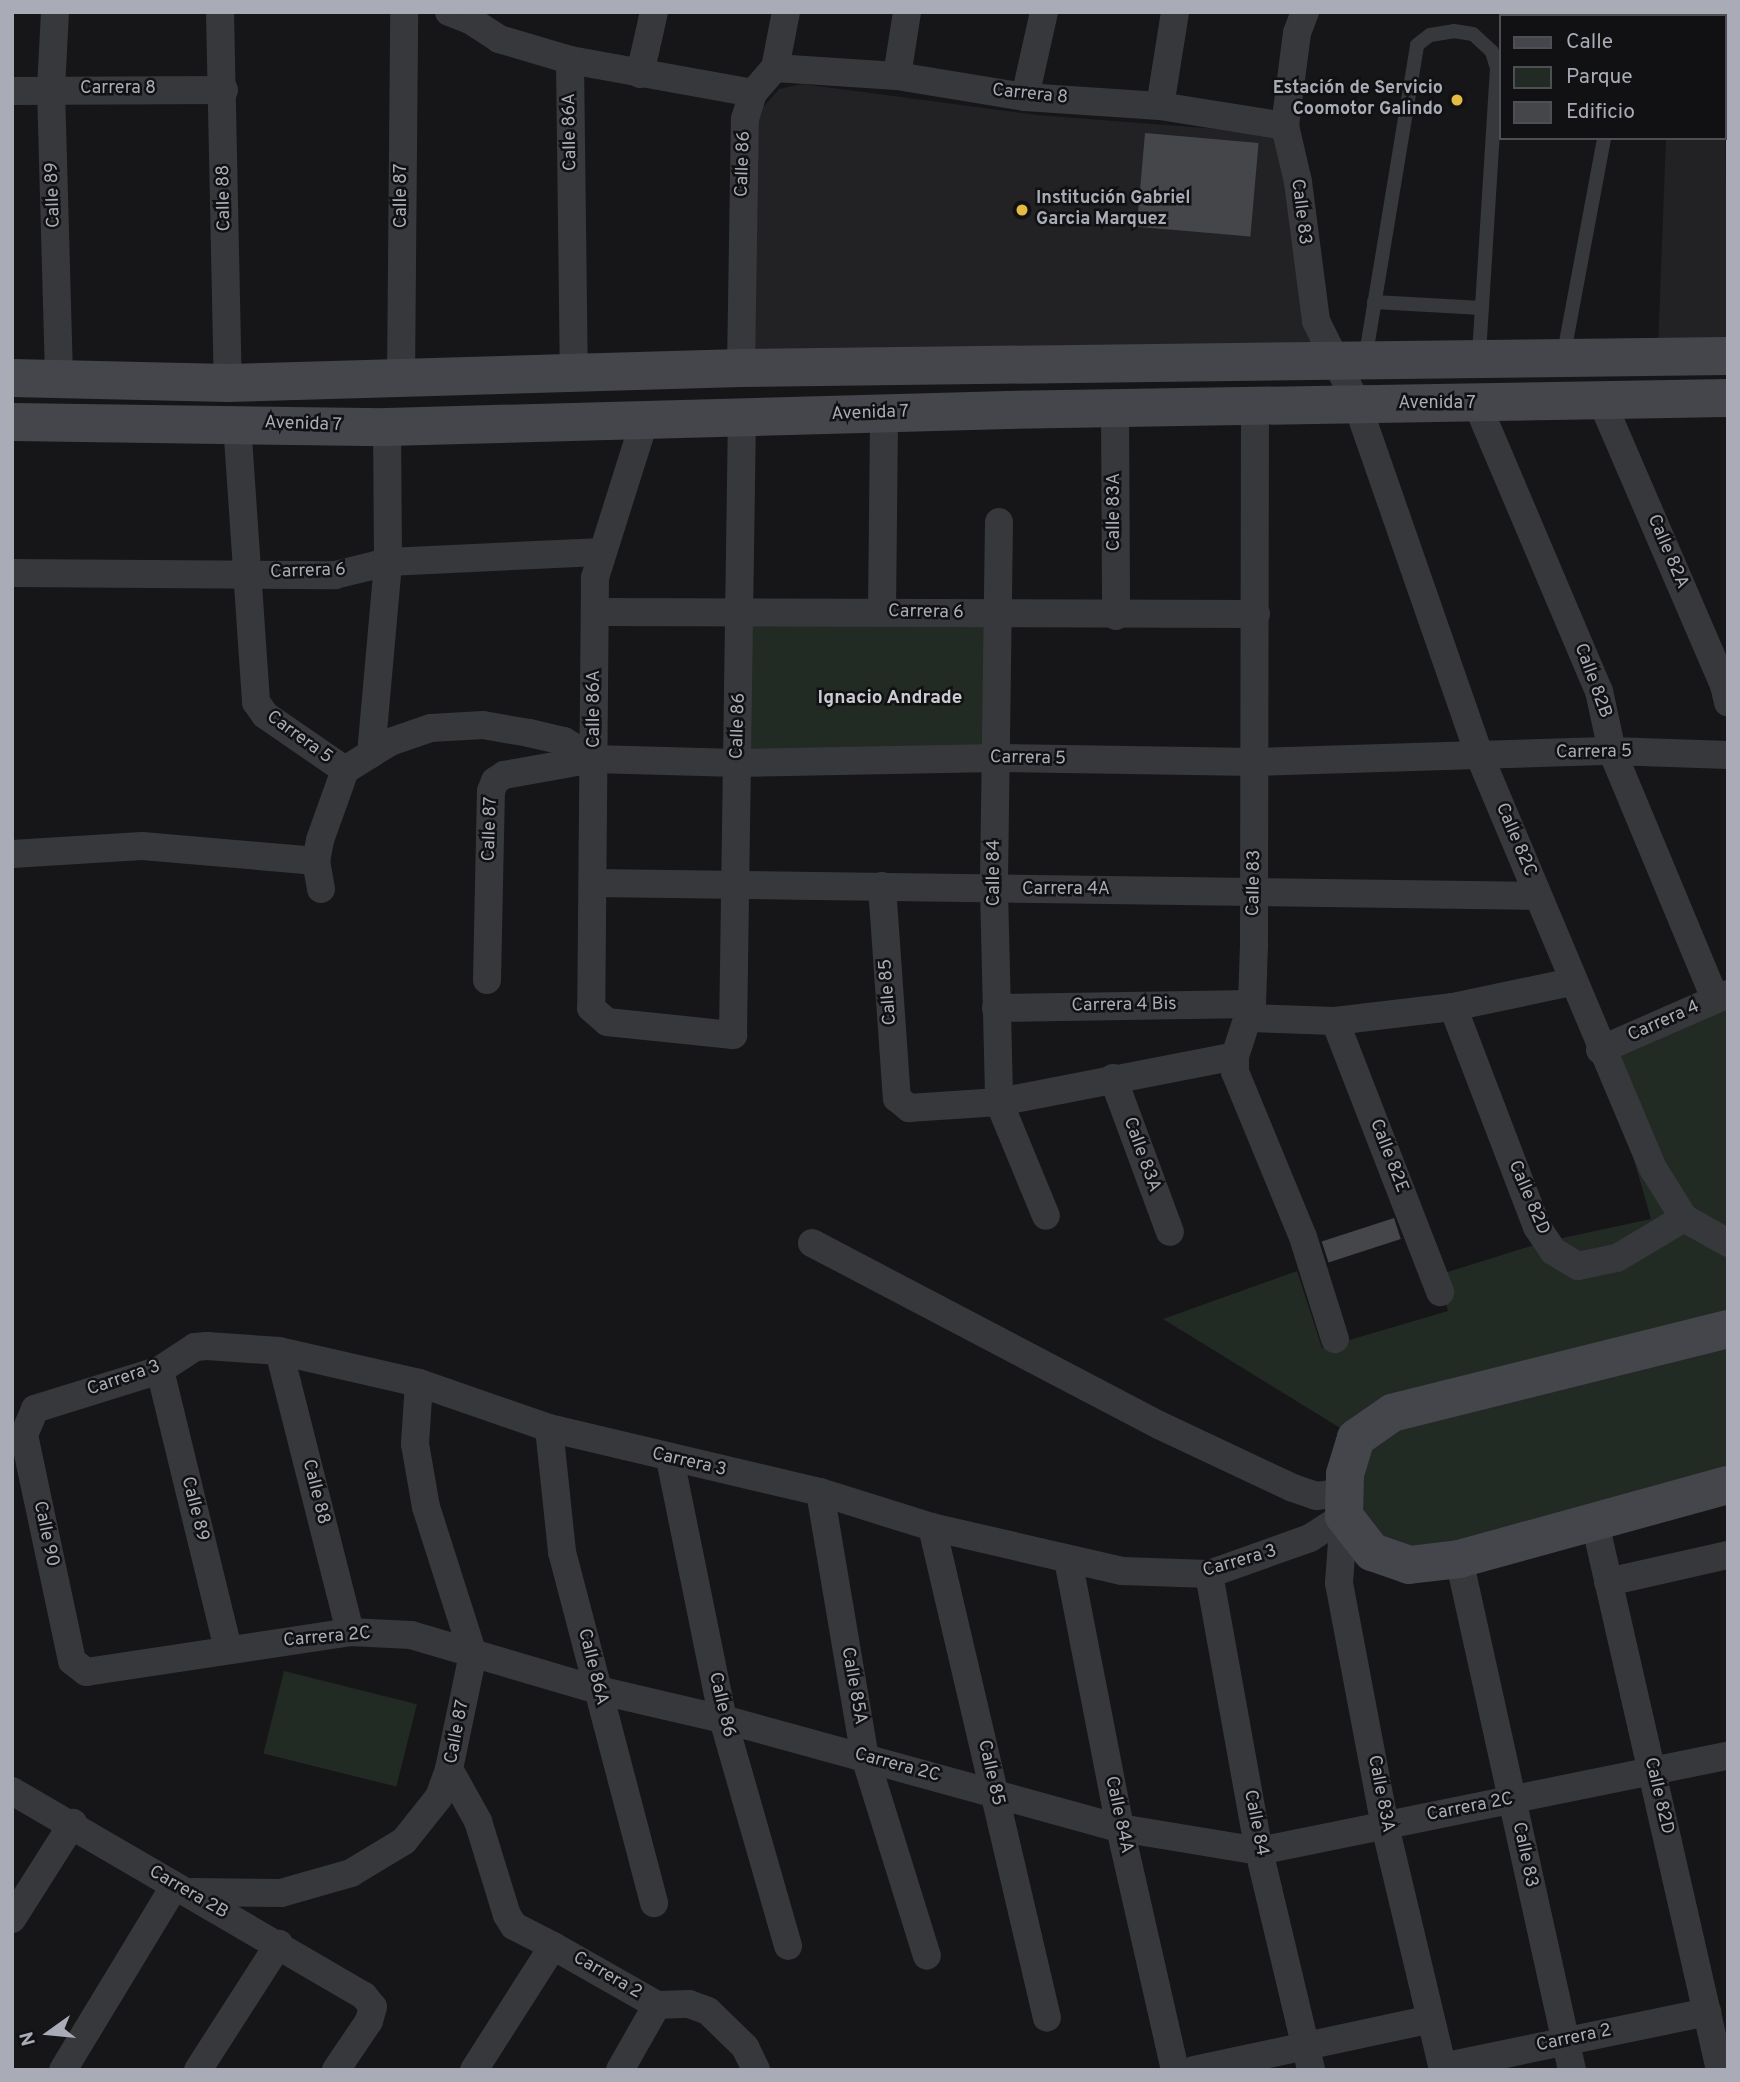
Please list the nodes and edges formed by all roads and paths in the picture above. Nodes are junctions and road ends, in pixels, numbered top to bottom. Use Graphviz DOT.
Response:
graph roads {
  1 [pos="55,12"];
  2 [pos="220,12"];
  3 [pos="404,12"];
  4 [pos="449,12"];
  5 [pos="654,12"];
  6 [pos="786,12"];
  7 [pos="907,12"];
  8 [pos="1044,12"];
  9 [pos="1175,12"];
  10 [pos="1304,12"];
  11 [pos="501,25"];
  12 [pos="570,60"];
  13 [pos="775,68"];
  14 [pos="640,74"];
  15 [pos="897,76"];
  16 [pos="51,89"];
  17 [pos="224,89"];
  18 [pos="12,91"];
  19 [pos="753,93"];
  20 [pos="1025,97"];
  21 [pos="1160,106"];
  22 [pos="1285,126"];
  23 [pos="1604,140"];
  24 [pos="1374,302"];
  25 [pos="1482,308"];
  26 [pos="1728,356"];
  27 [pos="1563,359"];
  28 [pos="1479,361"];
  29 [pos="1352,364"];
  30 [pos="741,368"];
  31 [pos="573,373"];
  32 [pos="12,378"];
  33 [pos="59,378"];
  34 [pos="401,379"];
  35 [pos="228,383"];
  36 [pos="1728,398"];
  37 [pos="1602,402"];
  38 [pos="1357,404"];
  39 [pos="1477,404"];
  40 [pos="1255,406"];
  41 [pos="1115,408"];
  42 [pos="884,414"];
  43 [pos="742,417"];
  44 [pos="645,419"];
  45 [pos="12,422"];
  46 [pos="237,423"];
  47 [pos="387,428"];
  48 [pos="999,522"];
  49 [pos="603,552"];
  50 [pos="388,562"];
  51 [pos="12,573"];
  52 [pos="244,574"];
  53 [pos="596,611"];
  54 [pos="742,612"];
  55 [pos="882,612"];
  56 [pos="997,614"];
  57 [pos="1256,614"];
  58 [pos="1115,616"];
  59 [pos="1728,704"];
  60 [pos="1612,751"];
  61 [pos="371,754"];
  62 [pos="1728,755"];
  63 [pos="1480,757"];
  64 [pos="996,758"];
  65 [pos="594,759"];
  66 [pos="1256,762"];
  67 [pos="738,763"];
  68 [pos="345,771"];
  69 [pos="12,854"];
  70 [pos="316,861"];
  71 [pos="593,883"];
  72 [pos="733,886"];
  73 [pos="882,886"];
  74 [pos="321,888"];
  75 [pos="1255,889"];
  76 [pos="994,890"];
  77 [pos="1538,896"];
  78 [pos="487,979"];
  79 [pos="1572,982"];
  80 [pos="1722,997"];
  81 [pos="1453,1007"];
  82 [pos="996,1008"];
  83 [pos="1251,1011"];
  84 [pos="1335,1021"];
  85 [pos="733,1035"];
  86 [pos="1600,1050"];
  87 [pos="1235,1056"];
  88 [pos="1113,1078"];
  89 [pos="999,1102"];
  90 [pos="1046,1216"];
  91 [pos="1684,1218"];
  92 [pos="1170,1232"];
  93 [pos="812,1243"];
  94 [pos="1728,1243"];
  95 [pos="1440,1292"];
  96 [pos="1728,1329"];
  97 [pos="1335,1339"];
  98 [pos="279,1352"];
  99 [pos="160,1370"];
  100 [pos="419,1383"];
  101 [pos="35,1409"];
  102 [pos="550,1428"];
  103 [pos="670,1460"];
  104 [pos="1728,1485"];
  105 [pos="820,1492"];
  106 [pos="1345,1500"];
  107 [pos="1595,1523"];
  108 [pos="932,1527"];
  109 [pos="1728,1555"];
  110 [pos="1459,1559"];
  111 [pos="1068,1560"];
  112 [pos="1209,1574"];
  113 [pos="1608,1582"];
  114 [pos="350,1632"];
  115 [pos="228,1649"];
  116 [pos="473,1654"];
  117 [pos="72,1661"];
  118 [pos="598,1690"];
  119 [pos="723,1719"];
  120 [pos="1728,1756"];
  121 [pos="865,1757"];
  122 [pos="449,1769"];
  123 [pos="1652,1772"];
  124 [pos="12,1791"];
  125 [pos="994,1793"];
  126 [pos="1512,1800"];
  127 [pos="74,1823"];
  128 [pos="1385,1826"];
  129 [pos="1120,1828"];
  130 [pos="1259,1851"];
  131 [pos="178,1890"];
  132 [pos="654,1903"];
  133 [pos="12,1919"];
  134 [pos="279,1944"];
  135 [pos="553,1946"];
  136 [pos="788,1946"];
  137 [pos="927,1956"];
  138 [pos="657,2005"];
  139 [pos="1707,2012"];
  140 [pos="1048,2018"];
  141 [pos="1431,2019"];
  142 [pos="1565,2041"];
  143 [pos="1307,2058"];
  144 [pos="1442,2068"];
  145 [pos="63,2070"];
  146 [pos="198,2070"];
  147 [pos="336,2070"];
  148 [pos="474,2070"];
  149 [pos="620,2070"];
  150 [pos="757,2070"];
  151 [pos="1175,2070"];
  152 [pos="1194,2070"];
  153 [pos="1572,2070"];
  154 [pos="1720,2070"];
  1 -- 16 [label="street, Calle 89"];
  2 -- 17 [label="street, Calle 88"];
  3 -- 34 [label="street, Calle 87"];
  4 -- 11 [label="street"];
  5 -- 14 [label="street"];
  6 -- 13 [label="street"];
  7 -- 15 [label="street"];
  8 -- 20 [label="street"];
  9 -- 21 [label="street"];
  10 -- 22 [label="street, Calle 83"];
  11 -- 12 [label="street"];
  12 -- 14 [label="street"];
  12 -- 31 [label="street, Calle 86A"];
  13 -- 15 [label="street, Carrera 8"];
  13 -- 19 [label="street"];
  14 -- 19 [label="street"];
  15 -- 20 [label="street, Carrera 8"];
  16 -- 17 [label="street, Carrera 8"];
  16 -- 18 [label="street, Carrera 8"];
  16 -- 33 [label="street, Calle 89"];
  17 -- 35 [label="street, Calle 88"];
  19 -- 30 [label="street, Calle 86"];
  20 -- 21 [label="street, Carrera 8"];
  21 -- 22 [label="street, Carrera 8"];
  22 -- 29 [label="street, Calle 83"];
  23 -- 27 [label="lane"];
  24 -- 25 [label="lane"];
  24 -- 25 [label="lane"];
  24 -- 29 [label="lane"];
  25 -- 28 [label="lane"];
  26 -- 27 [label="main road"];
  27 -- 28 [label="main road"];
  28 -- 29 [label="main road"];
  29 -- 30 [label="main road"];
  29 -- 38 [label="street, Calle 83"];
  30 -- 31 [label="main road"];
  31 -- 34 [label="main road"];
  32 -- 33 [label="main road"];
  33 -- 35 [label="main road"];
  34 -- 35 [label="main road"];
  36 -- 37 [label="main road, Avenida 7"];
  37 -- 39 [label="main road, Avenida 7"];
  37 -- 59 [label="street, Calle 82A"];
  38 -- 39 [label="main road, Avenida 7"];
  38 -- 40 [label="main road, Avenida 7"];
  38 -- 63 [label="street, Calle 82C"];
  39 -- 60 [label="street, Calle 82B"];
  40 -- 41 [label="main road, Avenida 7"];
  40 -- 57 [label="street, Calle 83"];
  41 -- 42 [label="main road, Avenida 7"];
  41 -- 58 [label="street, Calle 83A"];
  42 -- 43 [label="main road, Avenida 7"];
  42 -- 55 [label="street"];
  43 -- 44 [label="main road, Avenida 7"];
  43 -- 54 [label="street, Calle 86"];
  44 -- 47 [label="main road, Avenida 7"];
  44 -- 49 [label="street, Calle 86A"];
  45 -- 46 [label="main road, Avenida 7"];
  46 -- 47 [label="main road, Avenida 7"];
  46 -- 52 [label="street"];
  47 -- 50 [label="street"];
  48 -- 56 [label="street, Calle 84"];
  49 -- 50 [label="street, Carrera 6"];
  49 -- 53 [label="street, Calle 86A"];
  50 -- 52 [label="street, Carrera 6"];
  50 -- 61 [label="street"];
  51 -- 52 [label="street, Carrera 6"];
  52 -- 68 [label="street, Carrera 5"];
  53 -- 54 [label="street, Carrera 6"];
  53 -- 65 [label="street, Calle 86A"];
  54 -- 55 [label="street, Carrera 6"];
  54 -- 67 [label="street, Calle 86"];
  55 -- 56 [label="street, Carrera 6"];
  56 -- 58 [label="street, Carrera 6"];
  56 -- 64 [label="street, Calle 84"];
  57 -- 58 [label="street, Carrera 6"];
  57 -- 66 [label="street, Calle 83"];
  60 -- 62 [label="street, Carrera 5"];
  60 -- 63 [label="street, Carrera 5"];
  60 -- 80 [label="street, Calle 82B"];
  61 -- 65 [label="street, Carrera 5"];
  61 -- 68 [label="street, Carrera 5"];
  63 -- 66 [label="street, Carrera 5"];
  63 -- 77 [label="street, Calle 82C"];
  64 -- 66 [label="street, Carrera 5"];
  64 -- 67 [label="street, Carrera 5"];
  64 -- 76 [label="street, Calle 84"];
  65 -- 67 [label="street, Carrera 5"];
  65 -- 71 [label="street, Calle 86A"];
  65 -- 78 [label="street, Calle 87"];
  66 -- 75 [label="street, Calle 83"];
  67 -- 72 [label="street, Calle 86"];
  68 -- 70 [label="street, Carrera 5"];
  69 -- 70 [label="street"];
  70 -- 74 [label="street, Carrera 5"];
  71 -- 72 [label="street, Carrera 4A"];
  71 -- 85 [label="street, Calle 86A"];
  72 -- 73 [label="street, Carrera 4A"];
  72 -- 85 [label="street, Calle 86"];
  73 -- 76 [label="street, Carrera 4A"];
  73 -- 89 [label="street, Calle 85"];
  75 -- 76 [label="street, Carrera 4A"];
  75 -- 77 [label="street, Carrera 4A"];
  75 -- 83 [label="street, Calle 83"];
  76 -- 82 [label="street, Calle 84"];
  77 -- 79 [label="street, Calle 82C"];
  79 -- 81 [label="street"];
  79 -- 86 [label="street, Calle 82C"];
  80 -- 86 [label="street, Carrera 4"];
  81 -- 84 [label="street"];
  81 -- 91 [label="street, Calle 82D"];
  82 -- 83 [label="street, Carrera 4 Bis"];
  82 -- 89 [label="street, Calle 84"];
  83 -- 84 [label="street"];
  83 -- 87 [label="street, Calle 83"];
  84 -- 95 [label="street, Calle 82E"];
  86 -- 91 [label="street, Calle 82C"];
  87 -- 88 [label="street"];
  87 -- 97 [label="street"];
  88 -- 89 [label="street"];
  88 -- 92 [label="street, Calle 83A"];
  89 -- 90 [label="street, Calle 84"];
  91 -- 94 [label="street, Calle 82C"];
  93 -- 106 [label="street"];
  96 -- 106 [label="main road"];
  98 -- 99 [label="street, Carrera 3"];
  98 -- 100 [label="street, Carrera 3"];
  98 -- 114 [label="street, Calle 88"];
  99 -- 101 [label="street, Carrera 3"];
  99 -- 115 [label="street, Calle 89"];
  100 -- 102 [label="street, Carrera 3"];
  100 -- 116 [label="street, Calle 87"];
  101 -- 117 [label="street, Calle 90"];
  102 -- 103 [label="street, Carrera 3"];
  102 -- 118 [label="street, Calle 86A"];
  103 -- 105 [label="street, Carrera 3"];
  103 -- 119 [label="street, Calle 86"];
  104 -- 107 [label="main road"];
  105 -- 108 [label="street, Carrera 3"];
  105 -- 121 [label="street, Calle 85A"];
  106 -- 110 [label="main road"];
  106 -- 112 [label="street, Carrera 3"];
  106 -- 128 [label="street, Calle 83A"];
  107 -- 110 [label="main road"];
  107 -- 113 [label="street, Calle 82D"];
  108 -- 111 [label="street, Carrera 3"];
  108 -- 125 [label="street, Calle 85"];
  109 -- 113 [label="street"];
  110 -- 126 [label="street, Calle 83"];
  111 -- 112 [label="street, Carrera 3"];
  111 -- 129 [label="street, Calle 84A"];
  112 -- 130 [label="street, Calle 84"];
  113 -- 123 [label="street, Calle 82D"];
  114 -- 115 [label="street, Carrera 2C"];
  114 -- 116 [label="street, Carrera 2C"];
  115 -- 117 [label="street, Carrera 2C"];
  116 -- 118 [label="street, Carrera 2C"];
  116 -- 122 [label="street, Calle 87"];
  118 -- 119 [label="street, Carrera 2C"];
  118 -- 132 [label="street, Calle 86A"];
  119 -- 121 [label="street, Carrera 2C"];
  119 -- 136 [label="street, Calle 86"];
  120 -- 123 [label="street, Carrera 2C"];
  121 -- 125 [label="street, Carrera 2C"];
  121 -- 137 [label="street, Calle 85A"];
  122 -- 131 [label="street"];
  122 -- 135 [label="street, Calle 87"];
  123 -- 126 [label="street, Carrera 2C"];
  123 -- 139 [label="street, Calle 82D"];
  124 -- 127 [label="street, Carrera 2B"];
  125 -- 129 [label="street, Carrera 2C"];
  125 -- 140 [label="street, Calle 85"];
  126 -- 128 [label="street, Carrera 2C"];
  126 -- 142 [label="street, Calle 83"];
  127 -- 131 [label="street, Carrera 2B"];
  127 -- 133 [label="street"];
  128 -- 130 [label="street, Carrera 2C"];
  128 -- 141 [label="street, Calle 83A"];
  129 -- 130 [label="street, Carrera 2C"];
  129 -- 151 [label="street, Calle 84A"];
  130 -- 143 [label="street, Calle 84"];
  131 -- 134 [label="street, Carrera 2B"];
  131 -- 145 [label="street"];
  134 -- 146 [label="street"];
  134 -- 147 [label="street, Carrera 2B"];
  135 -- 138 [label="street, Carrera 2"];
  135 -- 148 [label="street"];
  138 -- 149 [label="street"];
  138 -- 150 [label="street, Carrera 2"];
  139 -- 142 [label="street, Carrera 2"];
  139 -- 154 [label="street, Calle 82D"];
  141 -- 143 [label="street"];
  141 -- 144 [label="street, Calle 83A"];
  142 -- 144 [label="street, Carrera 2"];
  142 -- 153 [label="street, Calle 83"];
  143 -- 152 [label="street"];
}
